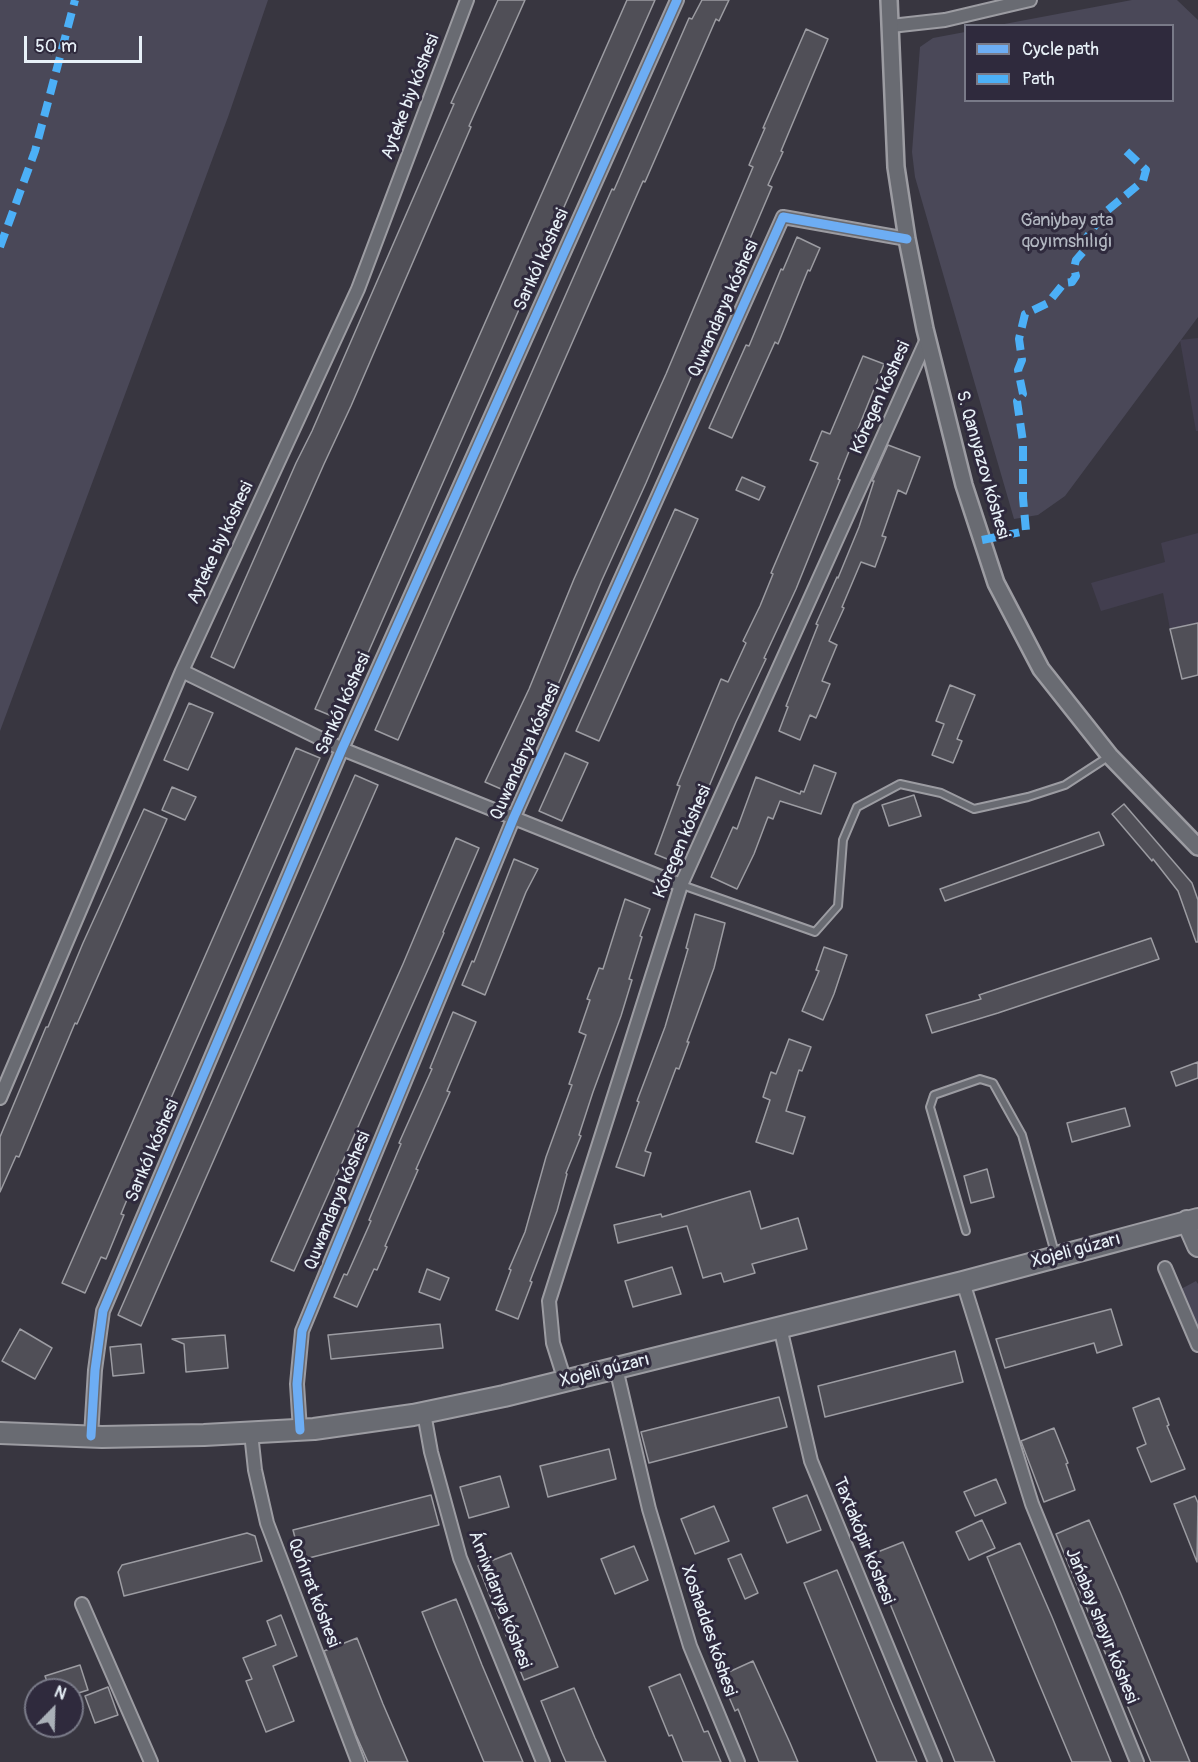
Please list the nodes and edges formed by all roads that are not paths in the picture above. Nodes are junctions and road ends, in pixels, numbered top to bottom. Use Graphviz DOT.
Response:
graph roads {
  1 [pos="467,0"];
  2 [pos="677,0"];
  3 [pos="889,0"];
  4 [pos="895,0"];
  5 [pos="1030,0"];
  6 [pos="891,26"];
  7 [pos="907,239"];
  8 [pos="927,339"];
  9 [pos="182,671"];
  10 [pos="342,748"];
  11 [pos="1110,756"];
  12 [pos="514,817"];
  13 [pos="1198,847"];
  14 [pos="681,885"];
  15 [pos="0,1098"];
  16 [pos="1193,1220"];
  17 [pos="966,1231"];
  18 [pos="1198,1246"];
  19 [pos="1056,1256"];
  20 [pos="1165,1268"];
  21 [pos="963,1282"];
  22 [pos="780,1327"];
  23 [pos="1198,1345"];
  24 [pos="616,1368"];
  25 [pos="565,1381"];
  26 [pos="424,1413"];
  27 [pos="300,1430"];
  28 [pos="0,1433"];
  29 [pos="251,1433"];
  30 [pos="91,1437"];
  31 [pos="82,1604"];
  32 [pos="152,1762"];
  33 [pos="358,1762"];
  34 [pos="543,1762"];
  35 [pos="738,1762"];
  36 [pos="935,1762"];
  37 [pos="1137,1762"];
  1 -- 9 [label="street, Ayteke biy kóshesi"];
  2 -- 10 [label="street, Sarıkól kóshesi"];
  3 -- 6 [label="street, S. Qanıyazov kóshesi"];
  4 -- 6 [label="street, S. Qanıyazov kóshesi"];
  5 -- 6 [label="street"];
  6 -- 7 [label="street, S. Qanıyazov kóshesi"];
  7 -- 8 [label="street, S. Qanıyazov kóshesi"];
  7 -- 12 [label="street, Quwandarya kóshesi"];
  8 -- 11 [label="street, S. Qanıyazov kóshesi"];
  8 -- 14 [label="street, Kóregen kóshesi"];
  9 -- 10 [label="street"];
  9 -- 15 [label="street, Ayteke biy kóshesi"];
  10 -- 12 [label="street"];
  10 -- 30 [label="street, Sarıkól kóshesi"];
  11 -- 13 [label="street, S. Qanıyazov kóshesi"];
  11 -- 14 [label="lane"];
  12 -- 14 [label="street"];
  12 -- 27 [label="street, Quwandarya kóshesi"];
  14 -- 25 [label="street, Kóregen kóshesi"];
  16 -- 18 [label="main road"];
  16 -- 19 [label="main road, Xojeli gúzarı"];
  17 -- 19 [label="lane"];
  19 -- 21 [label="main road, Xojeli gúzarı"];
  20 -- 23 [label="street"];
  21 -- 22 [label="main road, Xojeli gúzarı"];
  21 -- 37 [label="street, Jańabay shayır kóshesi"];
  22 -- 24 [label="main road, Xojeli gúzarı"];
  22 -- 36 [label="street, Taxtakópir kóshesi"];
  24 -- 25 [label="main road, Xojeli gúzarı"];
  24 -- 35 [label="street, Xoshaddes kóshesi"];
  25 -- 26 [label="main road, Xojeli gúzarı"];
  26 -- 27 [label="main road, Xojeli gúzarı"];
  26 -- 34 [label="street, Ámiwdarıya kóshesi"];
  27 -- 29 [label="main road, Xojeli gúzarı"];
  28 -- 30 [label="main road, Xojeli gúzarı"];
  29 -- 30 [label="main road, Xojeli gúzarı"];
  29 -- 33 [label="street, Qońırat kóshesi"];
  31 -- 32 [label="street"];
}
